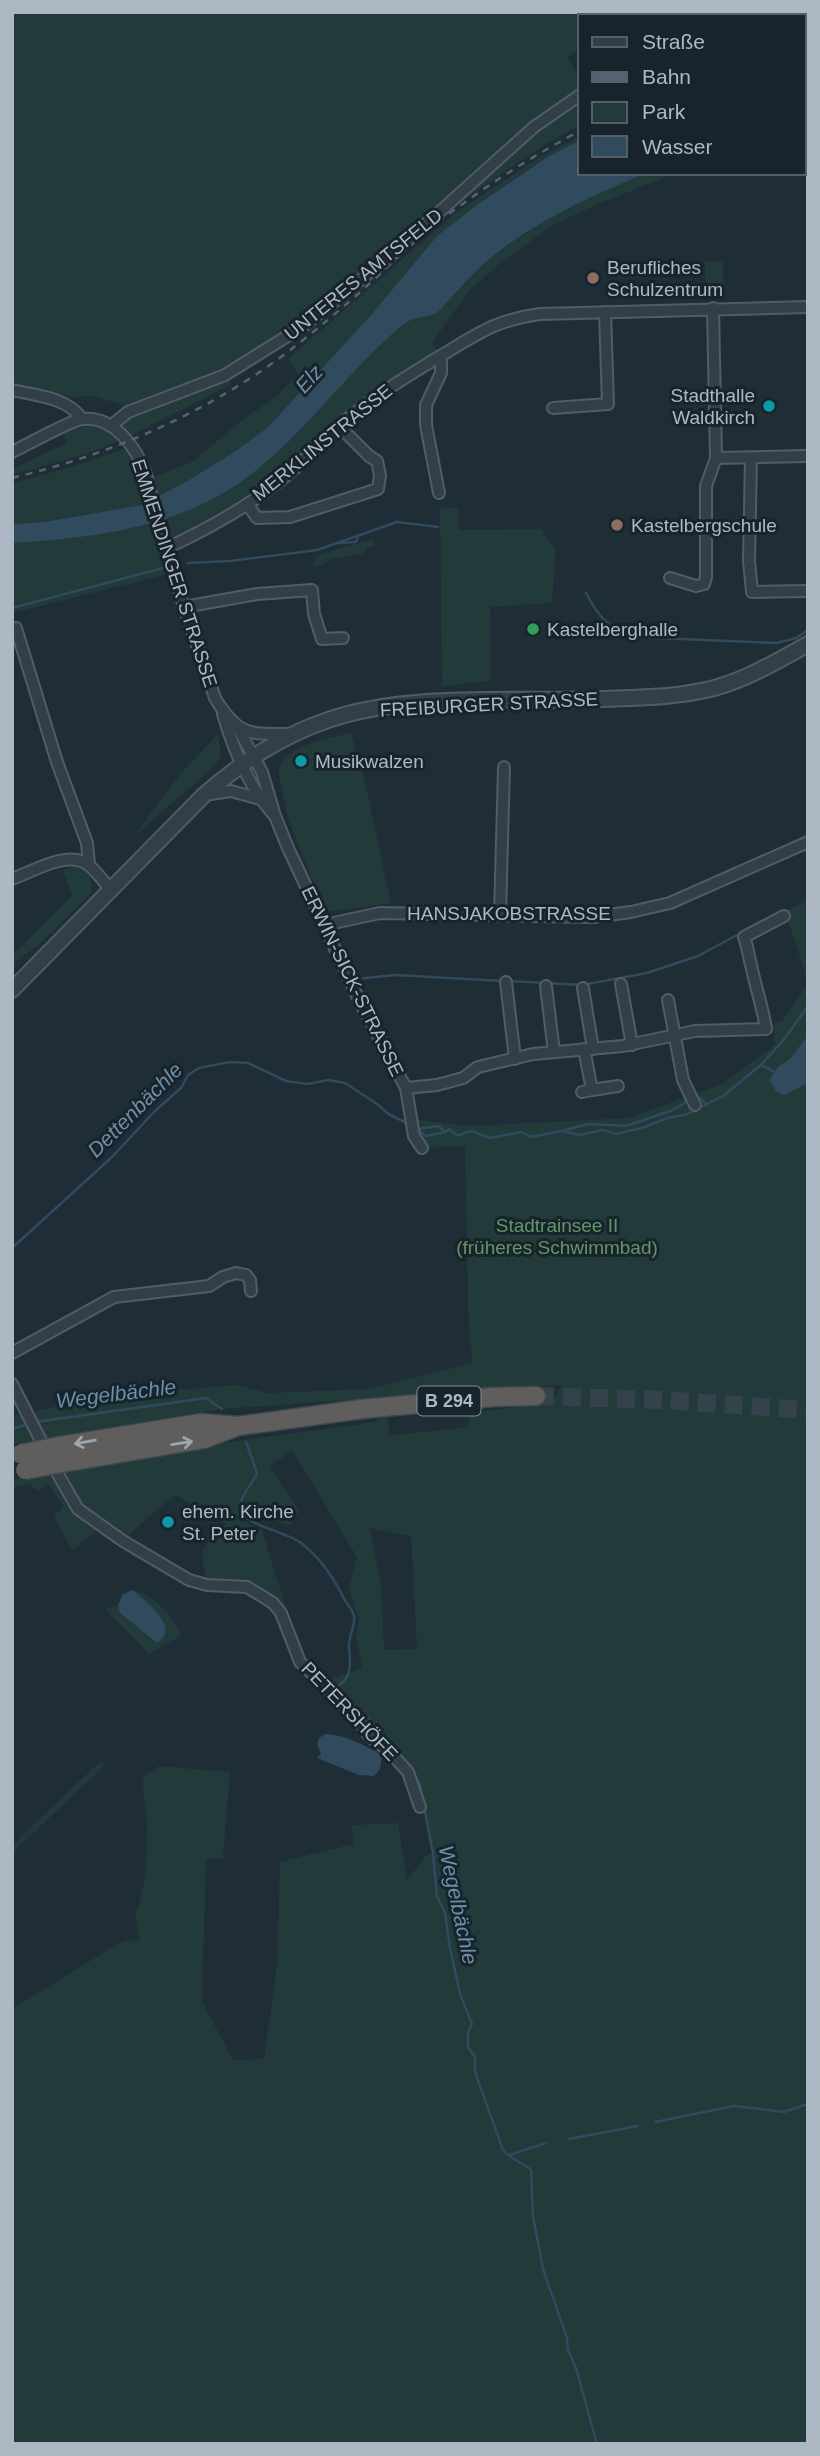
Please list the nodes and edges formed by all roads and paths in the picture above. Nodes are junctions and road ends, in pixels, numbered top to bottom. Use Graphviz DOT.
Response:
graph roads {
  1 [pos="578,96"];
  2 [pos="808,307"];
  3 [pos="713,309"];
  4 [pos="605,312"];
  5 [pos="441,356"];
  6 [pos="12,390"];
  7 [pos="553,408"];
  8 [pos="82,419"];
  9 [pos="112,425"];
  10 [pos="339,426"];
  11 [pos="12,452"];
  12 [pos="808,456"];
  13 [pos="716,458"];
  14 [pos="751,458"];
  15 [pos="439,493"];
  16 [pos="247,504"];
  17 [pos="165,543"];
  18 [pos="670,578"];
  19 [pos="808,591"];
  20 [pos="184,607"];
  21 [pos="16,628"];
  22 [pos="343,638"];
  23 [pos="808,644"];
  24 [pos="222,711"];
  25 [pos="239,729"];
  26 [pos="292,734"];
  27 [pos="248,760"];
  28 [pos="504,767"];
  29 [pos="204,795"];
  30 [pos="260,799"];
  31 [pos="275,816"];
  32 [pos="808,842"];
  33 [pos="89,864"];
  34 [pos="12,879"];
  35 [pos="110,889"];
  36 [pos="500,916"];
  37 [pos="784,916"];
  38 [pos="324,925"];
  39 [pos="506,982"];
  40 [pos="621,984"];
  41 [pos="546,986"];
  42 [pos="583,988"];
  43 [pos="12,989"];
  44 [pos="668,1000"];
  45 [pos="673,1035"];
  46 [pos="632,1045"];
  47 [pos="589,1049"];
  48 [pos="554,1052"];
  49 [pos="515,1059"];
  50 [pos="618,1086"];
  51 [pos="406,1088"];
  52 [pos="695,1105"];
  53 [pos="422,1148"];
  54 [pos="251,1291"];
  55 [pos="12,1353"];
  56 [pos="12,1384"];
  57 [pos="536,1396"];
  58 [pos="17,1463"];
  59 [pos="421,1807"];
  1 -- 9 [label="street, UNTERES AMTSFELD"];
  2 -- 3 [label="street, MERKLINSTRASSE"];
  3 -- 4 [label="street, MERKLINSTRASSE"];
  3 -- 13 [label="street"];
  4 -- 5 [label="street, MERKLINSTRASSE"];
  4 -- 7 [label="street"];
  5 -- 10 [label="street, MERKLINSTRASSE"];
  5 -- 15 [label="street"];
  6 -- 8 [label="street"];
  8 -- 9 [label="street"];
  8 -- 11 [label="street"];
  9 -- 17 [label="street, EMMENDINGER STRASSE"];
  10 -- 16 [label="street, MERKLINSTRASSE"];
  10 -- 16 [label="street"];
  12 -- 14 [label="street"];
  13 -- 14 [label="street"];
  13 -- 18 [label="street"];
  14 -- 19 [label="street"];
  16 -- 17 [label="street, MERKLINSTRASSE"];
  17 -- 20 [label="street, EMMENDINGER STRASSE"];
  20 -- 22 [label="street"];
  20 -- 24 [label="street, EMMENDINGER STRASSE"];
  21 -- 33 [label="street"];
  23 -- 26 [label="street, FREIBURGER STRASSE"];
  24 -- 25 [label="street, EMMENDINGER STRASSE"];
  24 -- 27 [label="street, EMMENDINGER STRASSE"];
  25 -- 26 [label="street"];
  25 -- 27 [label="street, EMMENDINGER STRASSE"];
  26 -- 27 [label="street, FREIBURGER STRASSE"];
  27 -- 29 [label="street, FREIBURGER STRASSE"];
  27 -- 30 [label="street, ERWIN-SICK-STRASSE"];
  27 -- 31 [label="street, ERWIN-SICK-STRASSE"];
  28 -- 36 [label="street"];
  29 -- 30 [label="street"];
  29 -- 35 [label="street, FREIBURGER STRASSE"];
  30 -- 31 [label="street, ERWIN-SICK-STRASSE"];
  31 -- 38 [label="street, ERWIN-SICK-STRASSE"];
  32 -- 36 [label="street, HANSJAKOBSTRASSE"];
  33 -- 34 [label="street"];
  33 -- 35 [label="street"];
  35 -- 43 [label="street, FREIBURGER STRASSE"];
  36 -- 38 [label="street, HANSJAKOBSTRASSE"];
  37 -- 45 [label="street"];
  38 -- 51 [label="street, ERWIN-SICK-STRASSE"];
  39 -- 49 [label="street"];
  40 -- 46 [label="street"];
  41 -- 48 [label="street"];
  42 -- 47 [label="street"];
  44 -- 45 [label="street"];
  45 -- 46 [label="street"];
  45 -- 52 [label="street"];
  46 -- 47 [label="street"];
  47 -- 48 [label="street"];
  47 -- 50 [label="street"];
  48 -- 49 [label="street"];
  49 -- 51 [label="street"];
  51 -- 53 [label="street, ERWIN-SICK-STRASSE"];
  54 -- 55 [label="street"];
  56 -- 59 [label="street, PETERSHÖFE"];
  57 -- 58 [label="highway, B 294, bridge"];
}
